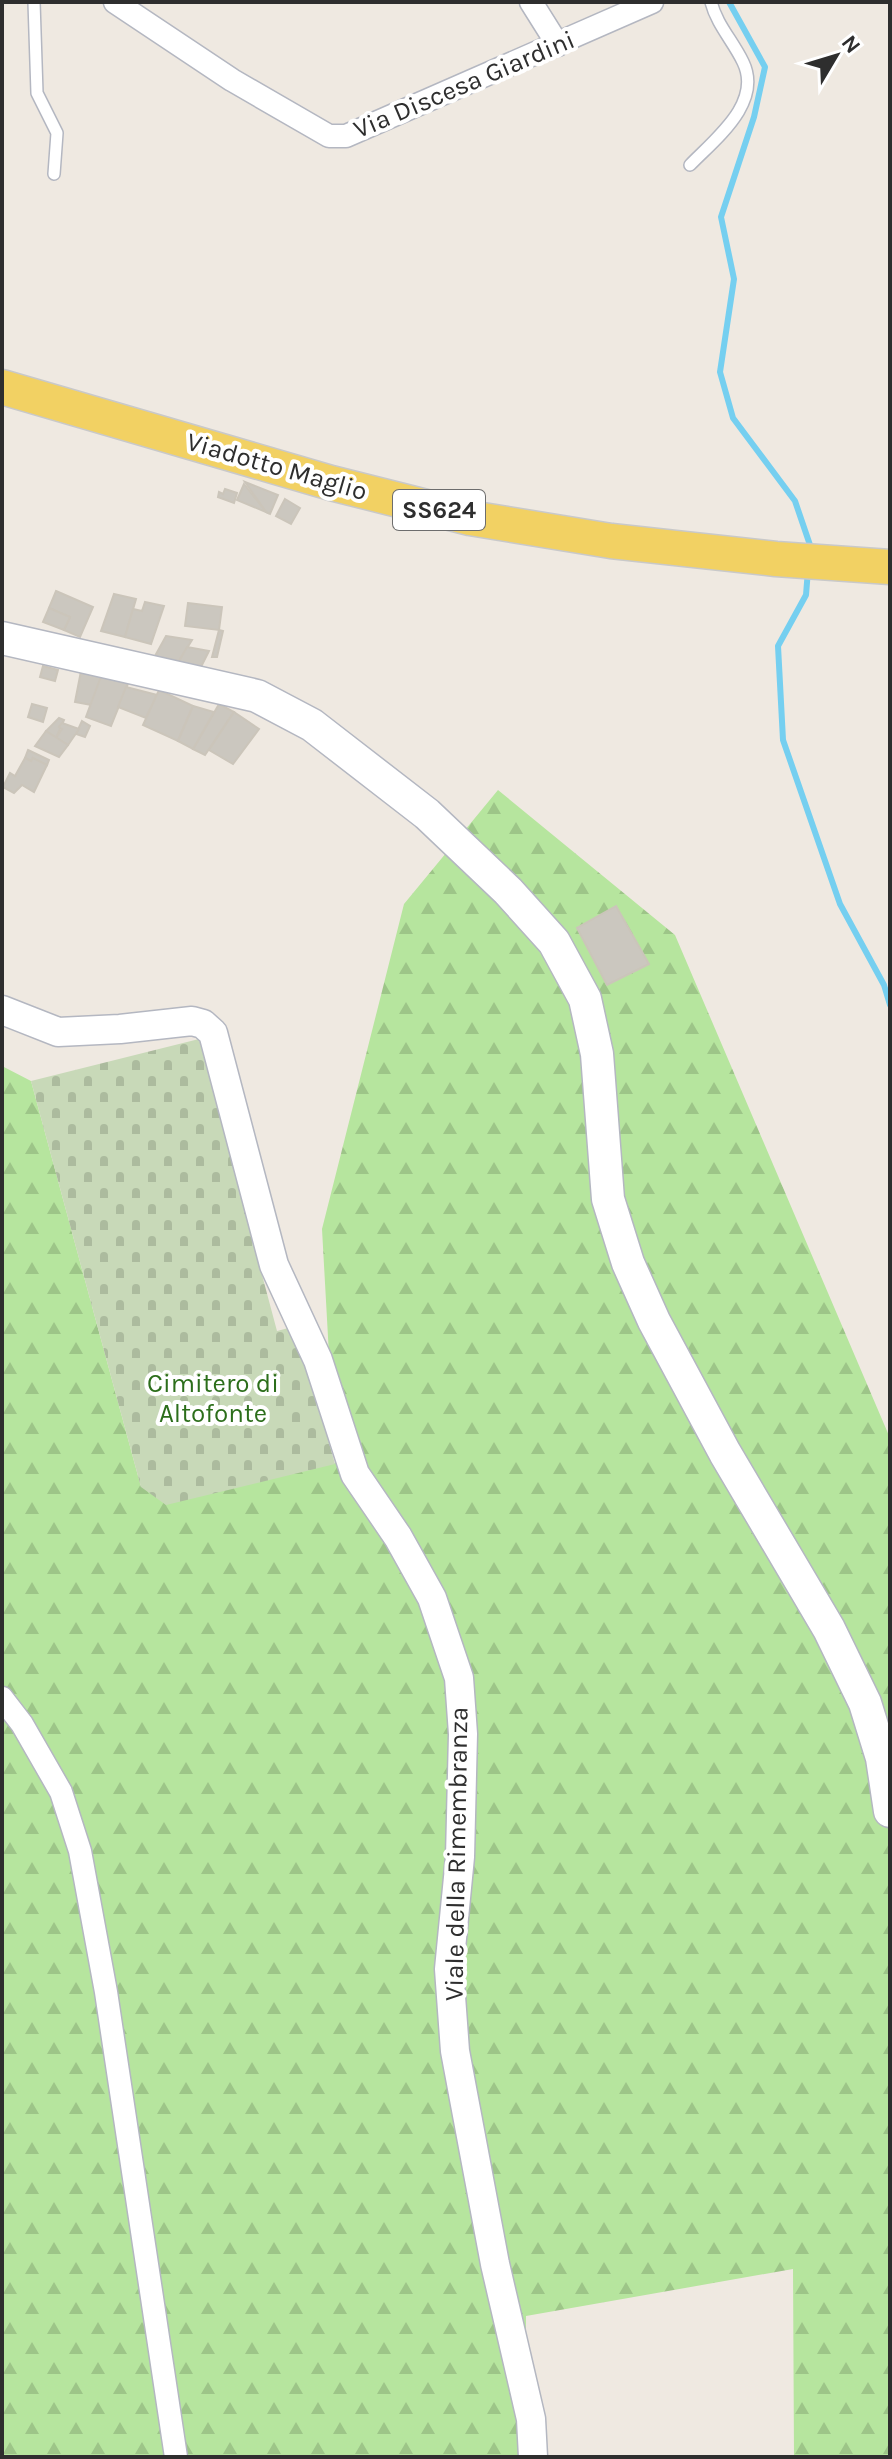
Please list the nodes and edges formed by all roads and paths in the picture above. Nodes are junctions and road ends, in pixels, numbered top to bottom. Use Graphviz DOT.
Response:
graph roads {
  1 [pos="34,2"];
  2 [pos="115,2"];
  3 [pos="531,2"];
  4 [pos="652,2"];
  5 [pos="711,2"];
  6 [pos="558,45"];
  7 [pos="690,165"];
  8 [pos="54,174"];
  9 [pos="2,387"];
  10 [pos="890,567"];
  11 [pos="2,638"];
  12 [pos="2,1010"];
  13 [pos="2,1698"];
  14 [pos="890,1811"];
  15 [pos="176,2457"];
  16 [pos="533,2457"];
  1 -- 8 [label="lane"];
  2 -- 6 [label="street, Via Discesa Giardini"];
  3 -- 6 [label="street"];
  4 -- 6 [label="street, Via Discesa Giardini"];
  5 -- 7 [label="lane"];
  9 -- 10 [label="main road, Viadotto Maglio / SS624"];
  11 -- 14 [label="main road"];
  12 -- 16 [label="street, Viale della Rimembranza"];
  13 -- 15 [label="street"];
}
